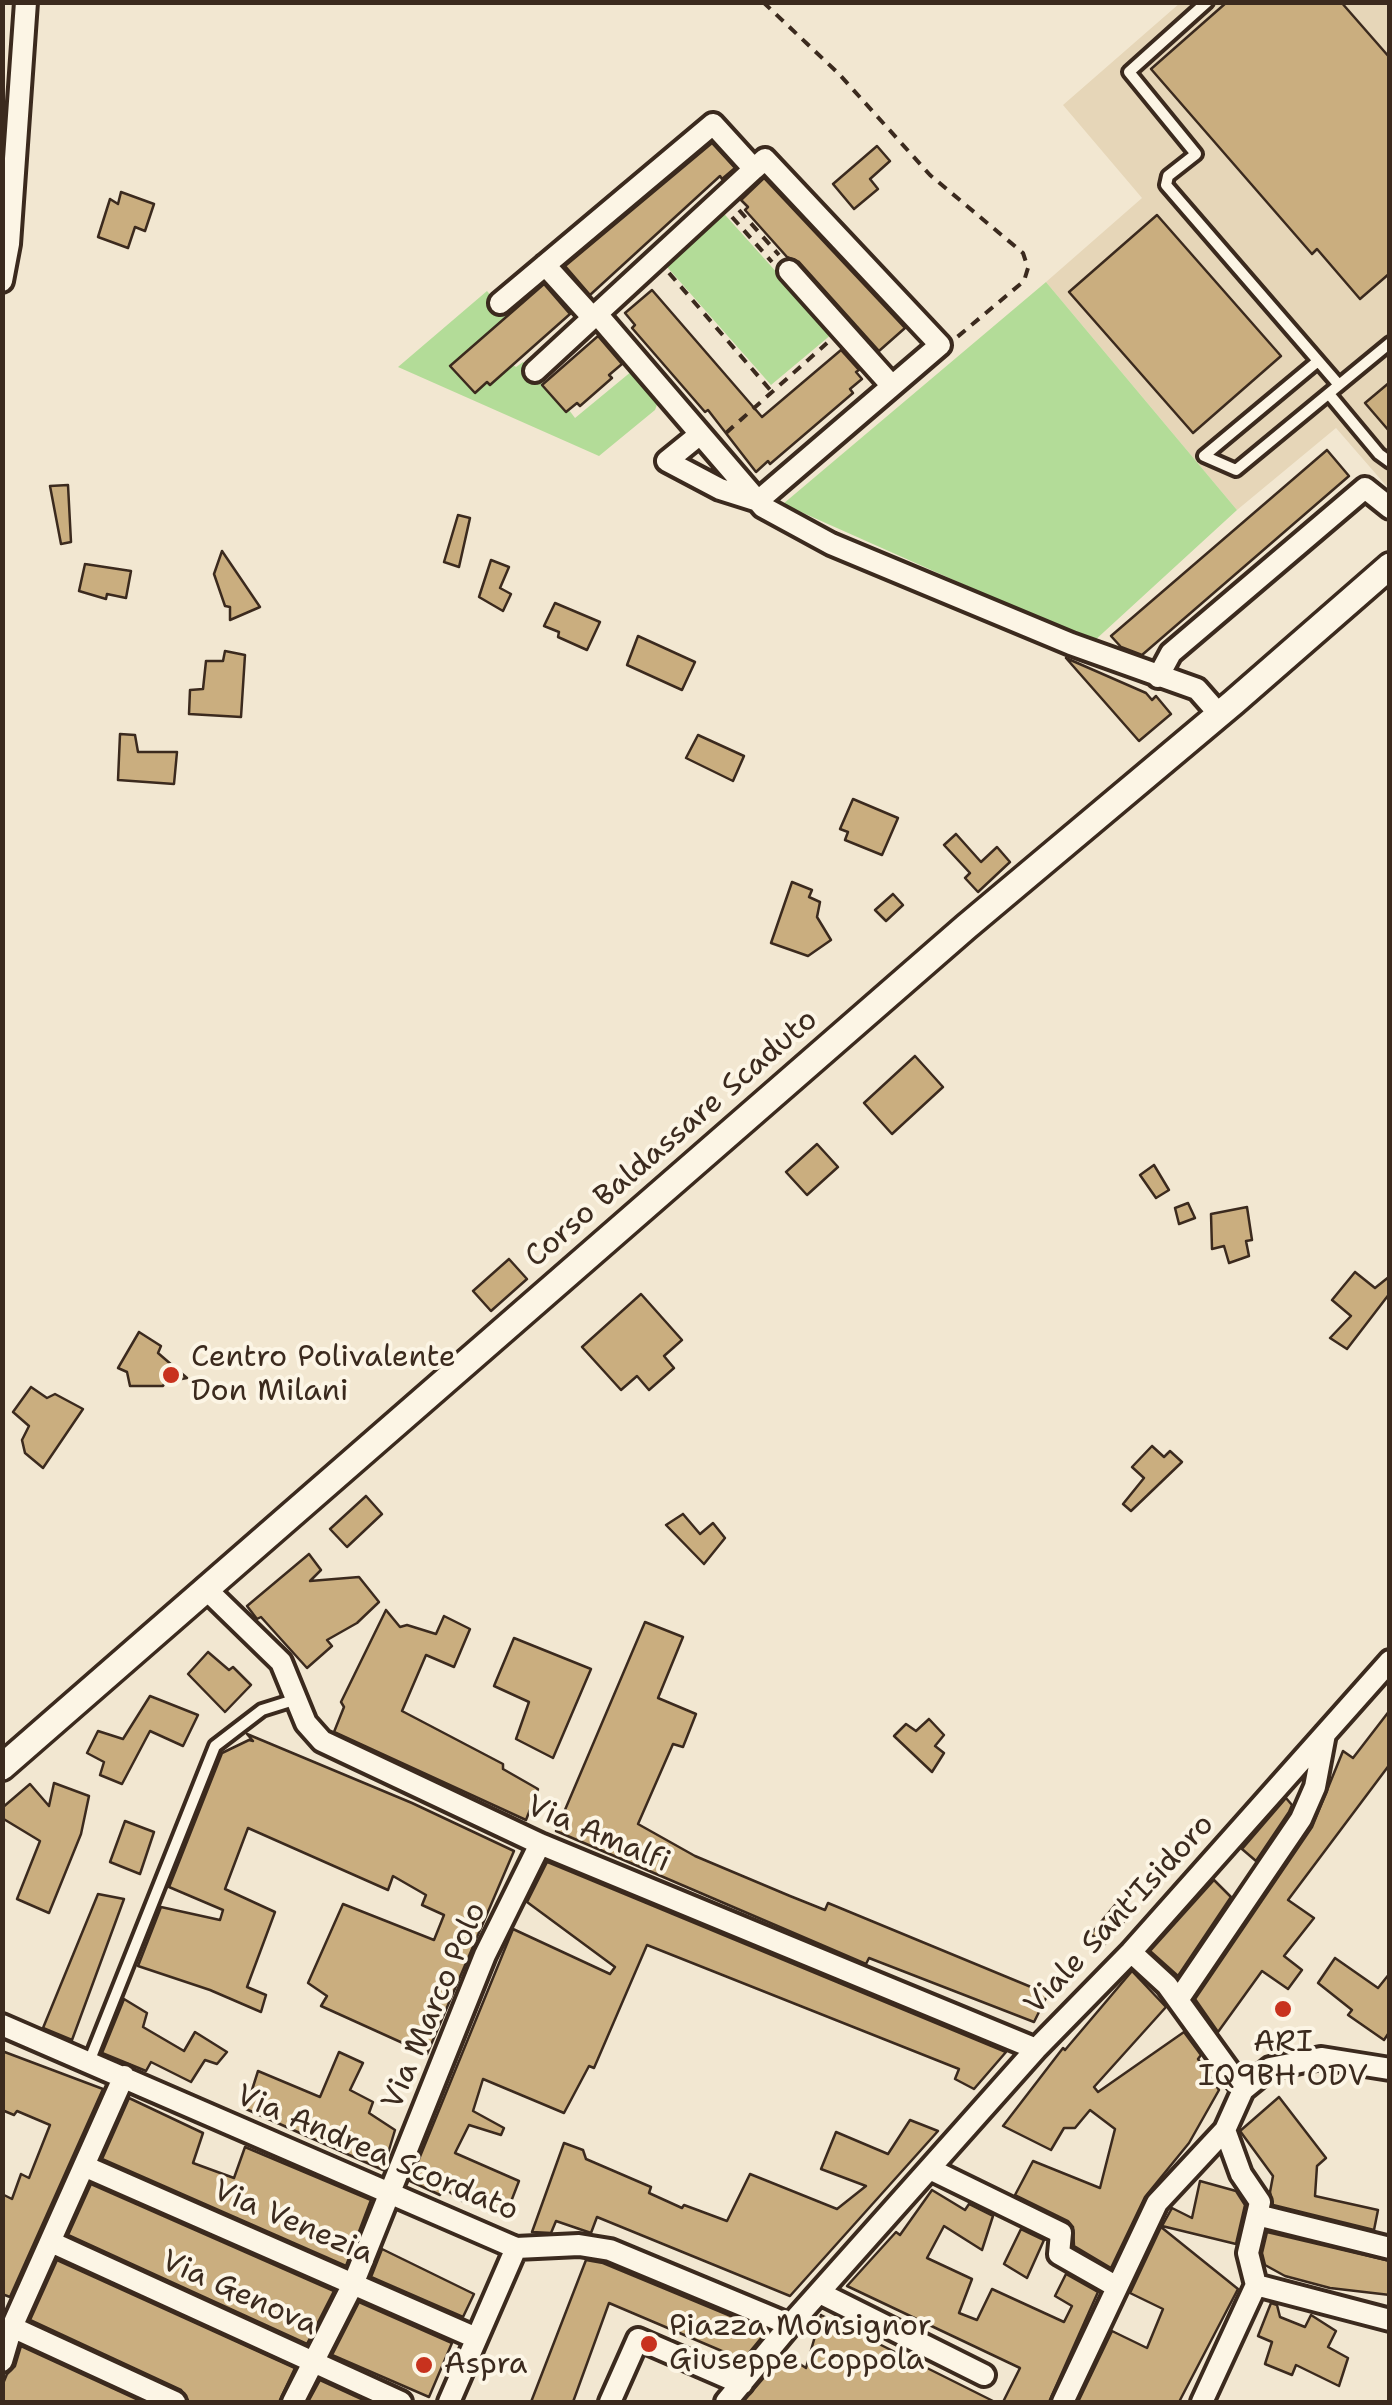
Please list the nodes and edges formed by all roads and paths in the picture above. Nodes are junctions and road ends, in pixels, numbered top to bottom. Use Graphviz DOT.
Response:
graph roads {
  1 [pos="26,2"];
  2 [pos="763,2"];
  3 [pos="1207,2"];
  4 [pos="754,169"];
  5 [pos="718,202"];
  6 [pos="749,221"];
  7 [pos="656,258"];
  8 [pos="545,265"];
  9 [pos="784,267"];
  10 [pos="2,282"];
  11 [pos="500,303"];
  12 [pos="595,316"];
  13 [pos="842,330"];
  14 [pos="1390,343"];
  15 [pos="940,344"];
  16 [pos="1318,361"];
  17 [pos="535,371"];
  18 [pos="1339,385"];
  19 [pos="892,386"];
  20 [pos="772,392"];
  21 [pos="1329,394"];
  22 [pos="726,432"];
  23 [pos="699,435"];
  24 [pos="1390,462"];
  25 [pos="758,501"];
  26 [pos="1390,508"];
  27 [pos="1390,566"];
  28 [pos="1158,677"];
  29 [pos="1220,714"];
  30 [pos="205,1588"];
  31 [pos="1390,1661"];
  32 [pos="297,1698"];
  33 [pos="1325,1734"];
  34 [pos="2,1768"];
  35 [pos="540,1844"];
  36 [pos="1131,1952"];
  37 [pos="1178,2000"];
  38 [pos="2,2026"];
  39 [pos="1036,2048"];
  40 [pos="89,2062"];
  41 [pos="1390,2069"];
  42 [pos="124,2076"];
  43 [pos="1243,2090"];
  44 [pos="1224,2130"];
  45 [pos="84,2166"];
  46 [pos="930,2169"];
  47 [pos="390,2192"];
  48 [pos="1257,2215"];
  49 [pos="51,2242"];
  50 [pos="516,2248"];
  51 [pos="1390,2248"];
  52 [pos="354,2282"];
  53 [pos="1256,2285"];
  54 [pos="1117,2287"];
  55 [pos="820,2293"];
  56 [pos="1390,2320"];
  57 [pos="790,2325"];
  58 [pos="12,2326"];
  59 [pos="476,2338"];
  60 [pos="313,2360"];
  61 [pos="2,2362"];
  62 [pos="984,2375"];
  63 [pos="742,2384"];
  64 [pos="175,2402"];
  65 [pos="293,2402"];
  66 [pos="401,2402"];
  67 [pos="449,2402"];
  68 [pos="610,2402"];
  69 [pos="726,2402"];
  70 [pos="1063,2402"];
  71 [pos="1202,2402"];
  1 -- 10 [label="street"];
  2 -- 15 [label="path"];
  3 -- 16 [label="lane"];
  4 -- 5 [label="street"];
  4 -- 8 [label="street"];
  4 -- 15 [label="street"];
  5 -- 7 [label="street"];
  5 -- 9 [label="path"];
  6 -- 9 [label="path"];
  7 -- 12 [label="street"];
  7 -- 20 [label="path"];
  8 -- 11 [label="street"];
  8 -- 12 [label="street"];
  9 -- 13 [label="street"];
  12 -- 17 [label="street"];
  12 -- 23 [label="street"];
  13 -- 19 [label="street"];
  13 -- 20 [label="path"];
  14 -- 18 [label="lane"];
  15 -- 19 [label="street"];
  16 -- 18 [label="lane"];
  16 -- 21 [label="lane"];
  18 -- 21 [label="lane"];
  19 -- 25 [label="street"];
  20 -- 22 [label="path"];
  21 -- 24 [label="lane"];
  23 -- 25 [label="street"];
  23 -- 25 [label="street"];
  25 -- 28 [label="street"];
  26 -- 28 [label="street"];
  27 -- 29 [label="street, Corso Baldassare Scaduto"];
  28 -- 29 [label="street"];
  29 -- 30 [label="street, Corso Baldassare Scaduto"];
  30 -- 32 [label="street, Via Amalfi"];
  30 -- 34 [label="street, Corso Baldassare Scaduto"];
  31 -- 33 [label="street, Viale Sant'Isidoro"];
  32 -- 35 [label="street, Via Amalfi"];
  32 -- 40 [label="lane"];
  33 -- 36 [label="street, Viale Sant'Isidoro"];
  33 -- 37 [label="street"];
  35 -- 39 [label="street, Via Amalfi"];
  35 -- 47 [label="street, Via Marco Polo"];
  36 -- 37 [label="street"];
  36 -- 39 [label="street, Viale Sant'Isidoro"];
  37 -- 43 [label="street"];
  38 -- 40 [label="street, Via Andrea Scordato"];
  39 -- 46 [label="street, Viale Sant'Isidoro"];
  40 -- 42 [label="street, Via Andrea Scordato"];
  41 -- 43 [label="street"];
  42 -- 45 [label="street"];
  42 -- 47 [label="street, Via Andrea Scordato"];
  43 -- 44 [label="street"];
  44 -- 48 [label="street"];
  44 -- 54 [label="street"];
  45 -- 49 [label="street"];
  45 -- 52 [label="street, Via Venezia"];
  46 -- 54 [label="street"];
  46 -- 55 [label="street, Viale Sant'Isidoro"];
  47 -- 50 [label="street, Via Andrea Scordato"];
  47 -- 52 [label="street, Via Marco Polo"];
  48 -- 51 [label="street"];
  48 -- 53 [label="street"];
  49 -- 58 [label="street"];
  49 -- 60 [label="street, Via Genova"];
  50 -- 57 [label="street, Via Andrea Scordato"];
  50 -- 59 [label="street"];
  52 -- 59 [label="street, Via Venezia"];
  52 -- 60 [label="street, Via Marco Polo"];
  53 -- 56 [label="street"];
  53 -- 71 [label="street"];
  54 -- 70 [label="street"];
  55 -- 57 [label="street, Viale Sant'Isidoro"];
  55 -- 62 [label="street"];
  57 -- 63 [label="street, Viale Sant'Isidoro"];
  58 -- 61 [label="street"];
  58 -- 64 [label="street"];
  59 -- 67 [label="street"];
  60 -- 65 [label="street, Via Marco Polo"];
  60 -- 66 [label="street, Via Genova"];
  63 -- 68 [label="street"];
  63 -- 69 [label="street, Viale Sant'Isidoro"];
}
